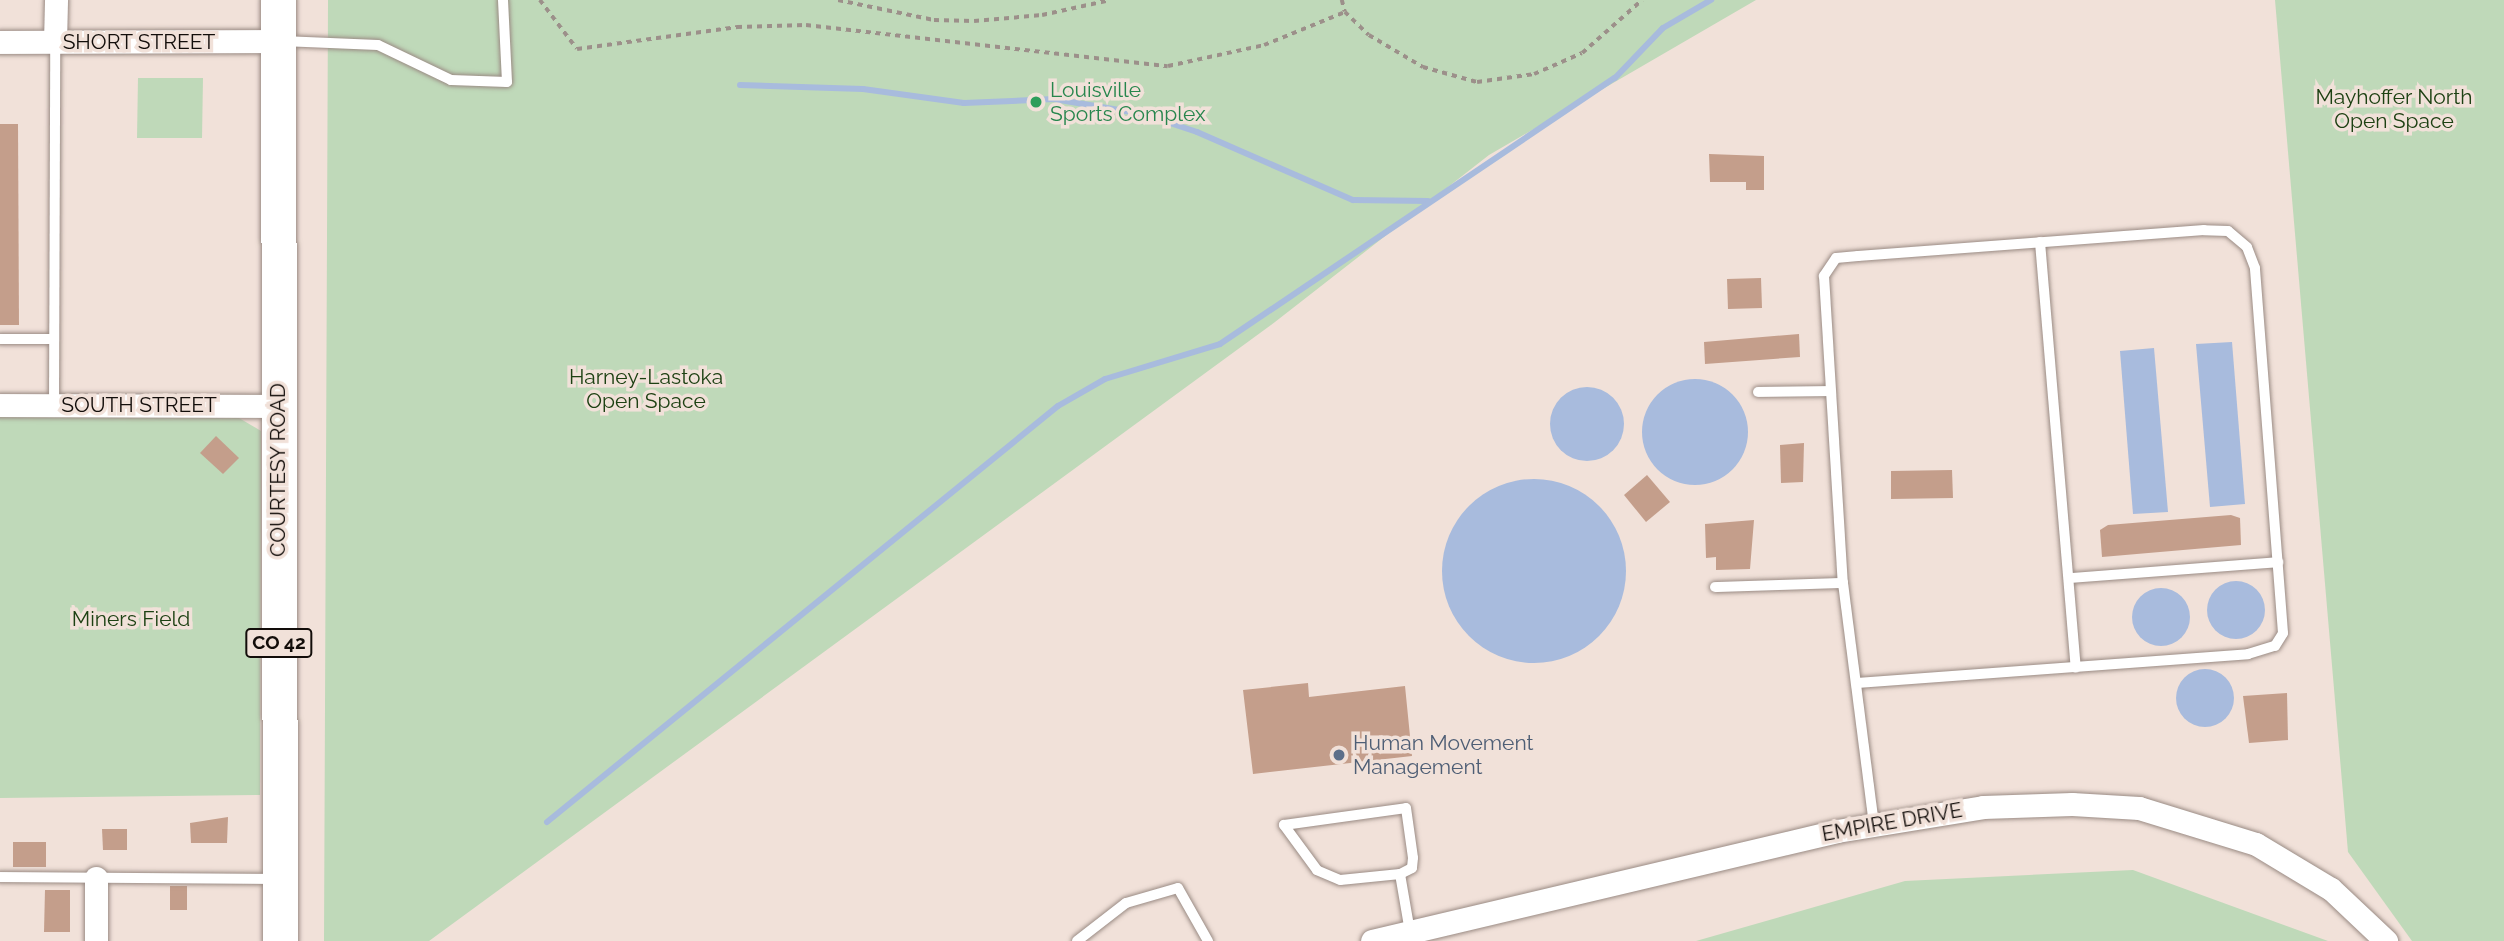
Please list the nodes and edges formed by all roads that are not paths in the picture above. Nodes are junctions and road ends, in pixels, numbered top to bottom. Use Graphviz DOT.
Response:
graph roads {
  1 [pos="56,0"];
  2 [pos="278,0"];
  3 [pos="503,0"];
  4 [pos="278,41"];
  5 [pos="0,42"];
  6 [pos="55,42"];
  7 [pos="2040,242"];
  8 [pos="0,338"];
  9 [pos="54,339"];
  10 [pos="1829,391"];
  11 [pos="1758,392"];
  12 [pos="54,404"];
  13 [pos="0,405"];
  14 [pos="278,406"];
  15 [pos="2277,562"];
  16 [pos="2071,578"];
  17 [pos="1843,583"];
  18 [pos="1715,587"];
  19 [pos="2076,667"];
  20 [pos="1857,683"];
  21 [pos="1874,825"];
  22 [pos="1400,874"];
  23 [pos="0,877"];
  24 [pos="96,878"];
  25 [pos="280,879"];
  26 [pos="1410,932"];
  27 [pos="96,941"];
  28 [pos="280,941"];
  29 [pos="1077,941"];
  30 [pos="1208,941"];
  31 [pos="1372,941"];
  32 [pos="2386,941"];
  1 -- 6 [label="street"];
  2 -- 4 [label="main road, COURTESY ROAD / CO 42"];
  3 -- 4 [label="lane"];
  4 -- 6 [label="street, SHORT STREET"];
  4 -- 14 [label="main road, COURTESY ROAD / CO 42"];
  5 -- 6 [label="street, SHORT STREET"];
  6 -- 9 [label="lane"];
  7 -- 10 [label="lane"];
  7 -- 15 [label="lane"];
  7 -- 16 [label="lane"];
  8 -- 9 [label="lane"];
  9 -- 12 [label="lane"];
  10 -- 11 [label="lane"];
  10 -- 17 [label="lane"];
  12 -- 13 [label="street, SOUTH STREET"];
  12 -- 14 [label="street, SOUTH STREET"];
  14 -- 25 [label="main road, COURTESY ROAD / CO 42"];
  15 -- 16 [label="lane"];
  15 -- 19 [label="lane"];
  16 -- 19 [label="lane"];
  17 -- 18 [label="lane"];
  17 -- 20 [label="lane"];
  19 -- 20 [label="lane"];
  20 -- 21 [label="lane"];
  21 -- 26 [label="street, EMPIRE DRIVE"];
  21 -- 32 [label="street, EMPIRE DRIVE"];
  22 -- 22 [label="lane"];
  22 -- 26 [label="lane"];
  23 -- 24 [label="lane"];
  24 -- 25 [label="lane"];
  24 -- 27 [label="street"];
  25 -- 28 [label="main road, COURTESY ROAD / CO 42"];
  26 -- 31 [label="street, EMPIRE DRIVE"];
  29 -- 30 [label="lane"];
}
